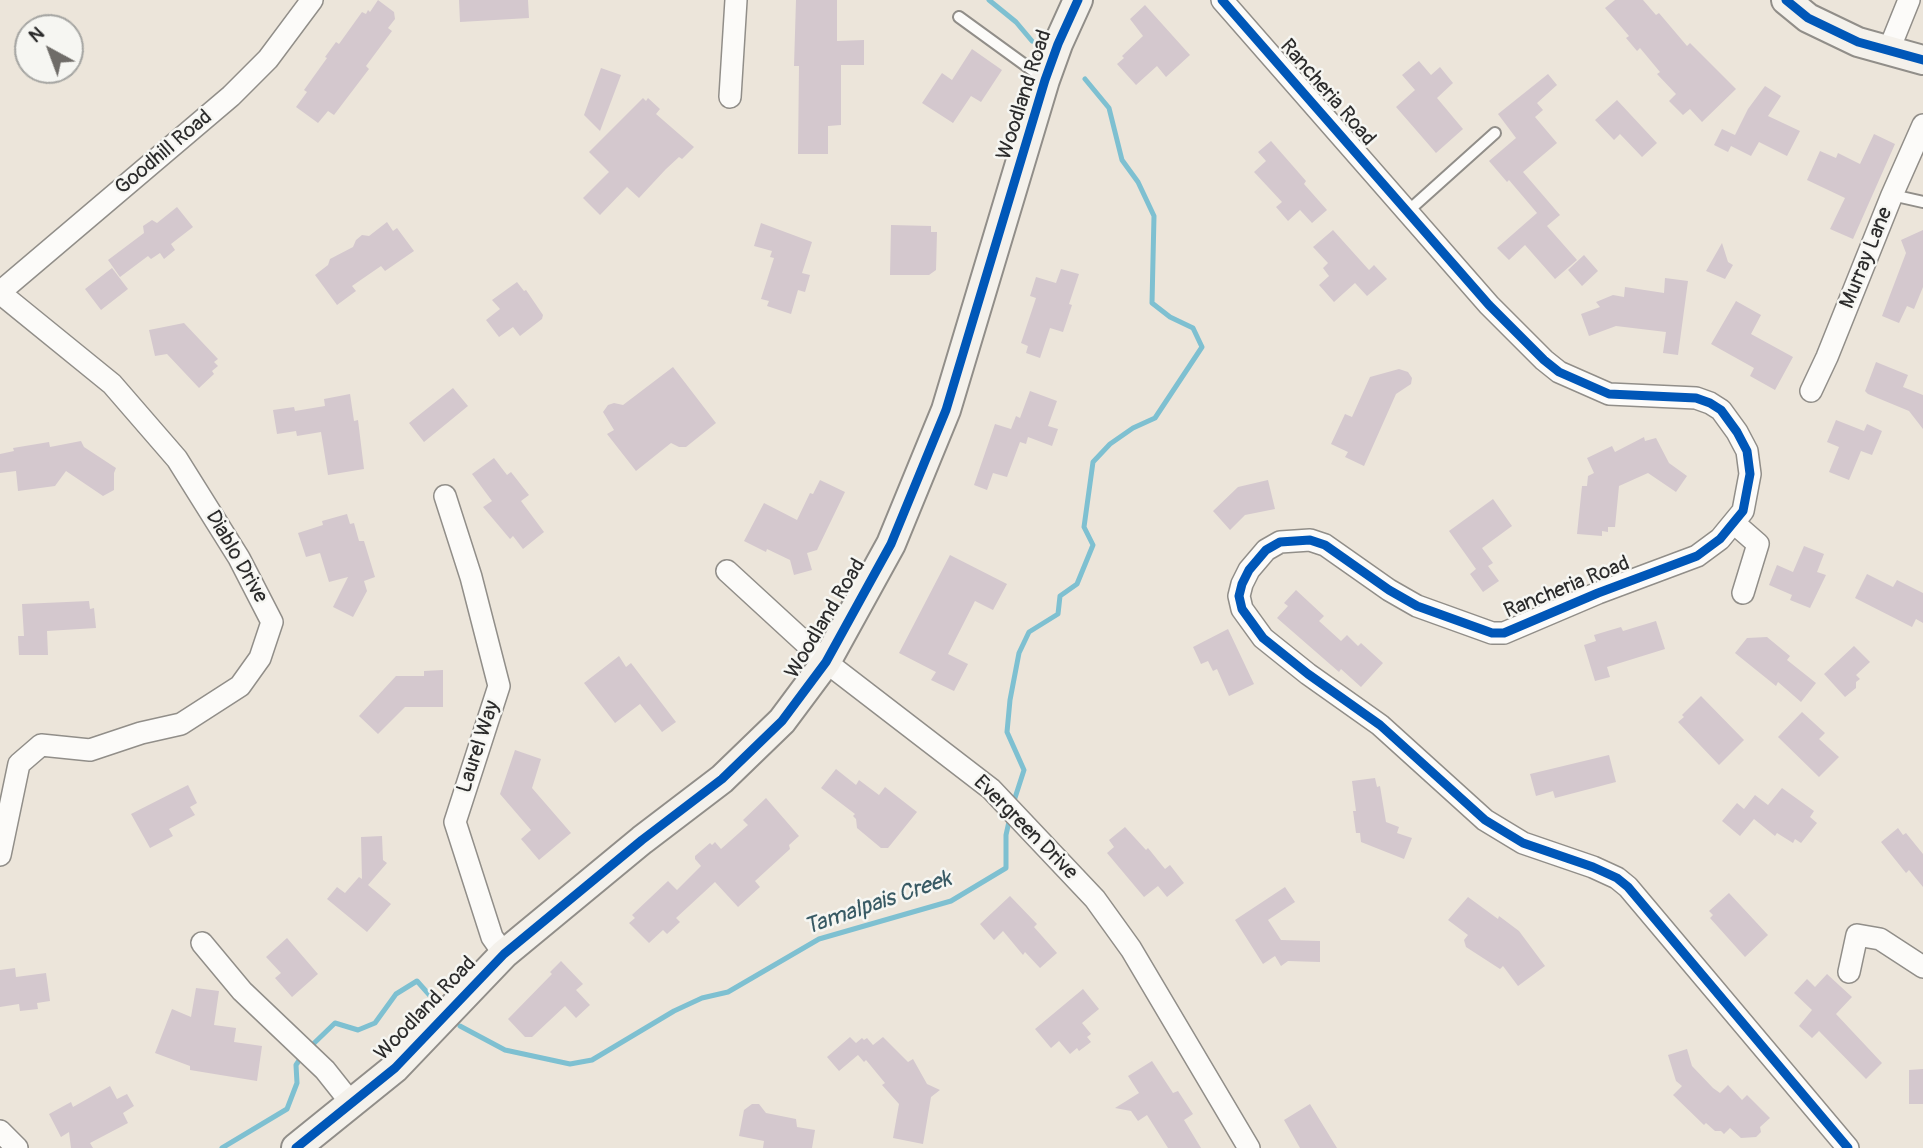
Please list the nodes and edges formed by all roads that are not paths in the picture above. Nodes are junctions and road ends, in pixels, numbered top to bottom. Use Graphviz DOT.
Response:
graph roads {
  1 [pos="312,0"];
  2 [pos="736,0"];
  3 [pos="1078,0"];
  4 [pos="1222,0"];
  5 [pos="1786,0"];
  6 [pos="1909,0"];
  7 [pos="958,18"];
  8 [pos="1888,52"];
  9 [pos="1923,60"];
  10 [pos="1045,80"];
  11 [pos="730,97"];
  12 [pos="1923,125"];
  13 [pos="1495,133"];
  14 [pos="1892,195"];
  15 [pos="1923,202"];
  16 [pos="1407,212"];
  17 [pos="0,292"];
  18 [pos="1811,391"];
  19 [pos="445,496"];
  20 [pos="1734,523"];
  21 [pos="727,571"];
  22 [pos="1743,593"];
  23 [pos="826,663"];
  24 [pos="0,855"];
  25 [pos="202,943"];
  26 [pos="504,954"];
  27 [pos="1923,967"];
  28 [pos="1849,972"];
  29 [pos="352,1104"];
  30 [pos="0,1131"];
  31 [pos="16,1148"];
  32 [pos="296,1148"];
  33 [pos="1250,1148"];
  34 [pos="1848,1148"];
  1 -- 17 [label="street, Goodhill Road"];
  2 -- 11 [label="street"];
  3 -- 10 [label="street, Woodland Road"];
  4 -- 16 [label="street, Rancheria Road"];
  5 -- 8 [label="street"];
  6 -- 8 [label="street"];
  7 -- 10 [label="lane"];
  8 -- 9 [label="street"];
  10 -- 23 [label="street, Woodland Road"];
  12 -- 14 [label="street, Murray Lane"];
  13 -- 16 [label="lane"];
  14 -- 15 [label="lane"];
  14 -- 18 [label="street, Murray Lane"];
  16 -- 20 [label="street, Rancheria Road"];
  17 -- 24 [label="street, Diablo Drive"];
  19 -- 26 [label="street, Laurel Way"];
  20 -- 22 [label="street"];
  20 -- 34 [label="street, Rancheria Road"];
  21 -- 23 [label="street, Evergreen Drive"];
  23 -- 26 [label="street, Woodland Road"];
  23 -- 33 [label="street, Evergreen Drive"];
  25 -- 29 [label="street"];
  26 -- 29 [label="street, Woodland Road"];
  27 -- 28 [label="street"];
  29 -- 32 [label="street, Woodland Road"];
  30 -- 31 [label="street"];
}
